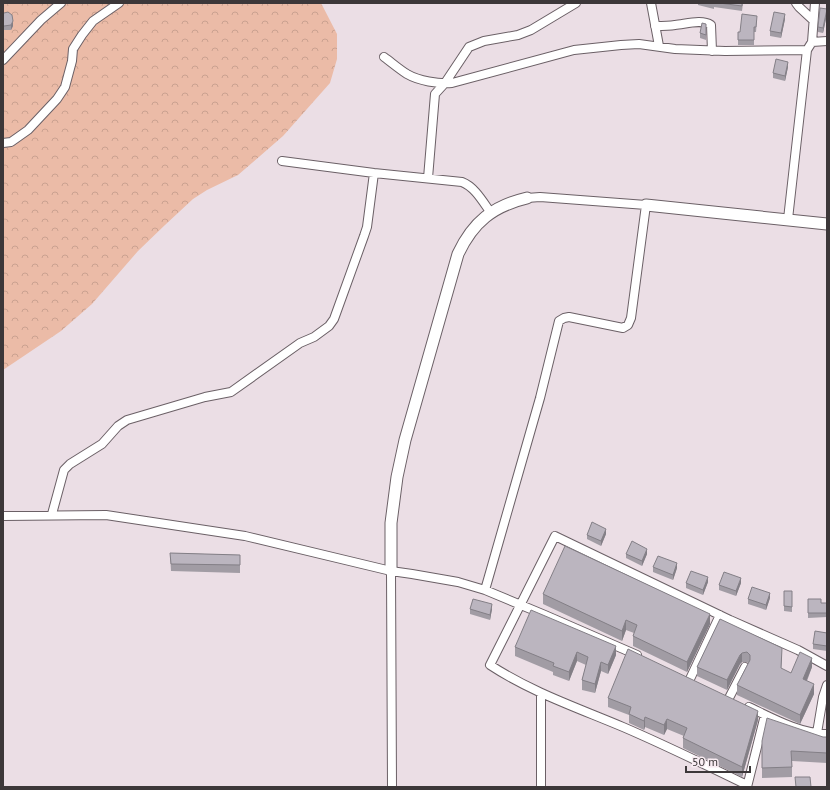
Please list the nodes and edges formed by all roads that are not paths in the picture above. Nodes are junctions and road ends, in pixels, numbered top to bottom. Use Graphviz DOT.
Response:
graph roads {
  1 [pos="61,3"];
  2 [pos="119,3"];
  3 [pos="576,3"];
  4 [pos="651,3"];
  5 [pos="796,3"];
  6 [pos="815,3"];
  7 [pos="814,20"];
  8 [pos="655,26"];
  9 [pos="827,41"];
  10 [pos="812,42"];
  11 [pos="659,46"];
  12 [pos="807,50"];
  13 [pos="712,51"];
  14 [pos="384,57"];
  15 [pos="3,60"];
  16 [pos="445,83"];
  17 [pos="3,143"];
  18 [pos="282,161"];
  19 [pos="374,173"];
  20 [pos="428,178"];
  21 [pos="527,198"];
  22 [pos="646,205"];
  23 [pos="491,213"];
  24 [pos="788,220"];
  25 [pos="827,224"];
  26 [pos="52,514"];
  27 [pos="3,516"];
  28 [pos="391,571"];
  29 [pos="485,590"];
  30 [pos="520,605"];
  31 [pos="720,615"];
  32 [pos="646,660"];
  33 [pos="827,666"];
  34 [pos="746,667"];
  35 [pos="690,679"];
  36 [pos="827,685"];
  37 [pos="541,693"];
  38 [pos="765,715"];
  39 [pos="817,733"];
  40 [pos="827,734"];
  41 [pos="747,786"];
  42 [pos="392,787"];
  43 [pos="541,787"];
  1 -- 15 [label="street"];
  2 -- 17 [label="street"];
  3 -- 16 [label="street"];
  4 -- 8 [label="street"];
  5 -- 7 [label="street"];
  6 -- 7 [label="street"];
  7 -- 10 [label="street"];
  8 -- 11 [label="street"];
  8 -- 13 [label="street"];
  9 -- 10 [label="street"];
  10 -- 12 [label="street"];
  11 -- 13 [label="street"];
  11 -- 16 [label="street"];
  12 -- 13 [label="street"];
  12 -- 24 [label="street"];
  14 -- 16 [label="street"];
  16 -- 20 [label="street"];
  18 -- 19 [label="street"];
  19 -- 20 [label="street"];
  19 -- 26 [label="street"];
  20 -- 23 [label="street"];
  21 -- 22 [label="street"];
  21 -- 23 [label="street"];
  22 -- 24 [label="street"];
  22 -- 29 [label="street"];
  23 -- 28 [label="street"];
  24 -- 25 [label="street"];
  26 -- 27 [label="street"];
  26 -- 28 [label="street"];
  28 -- 29 [label="street"];
  28 -- 42 [label="street"];
  29 -- 30 [label="street"];
  30 -- 31 [label="street"];
  30 -- 32 [label="street"];
  30 -- 37 [label="street"];
  31 -- 33 [label="street"];
  31 -- 35 [label="street"];
  34 -- 38 [label="street"];
  36 -- 39 [label="street"];
  37 -- 41 [label="street"];
  37 -- 43 [label="street"];
  38 -- 39 [label="street"];
  38 -- 41 [label="street"];
  39 -- 40 [label="street"];
}
